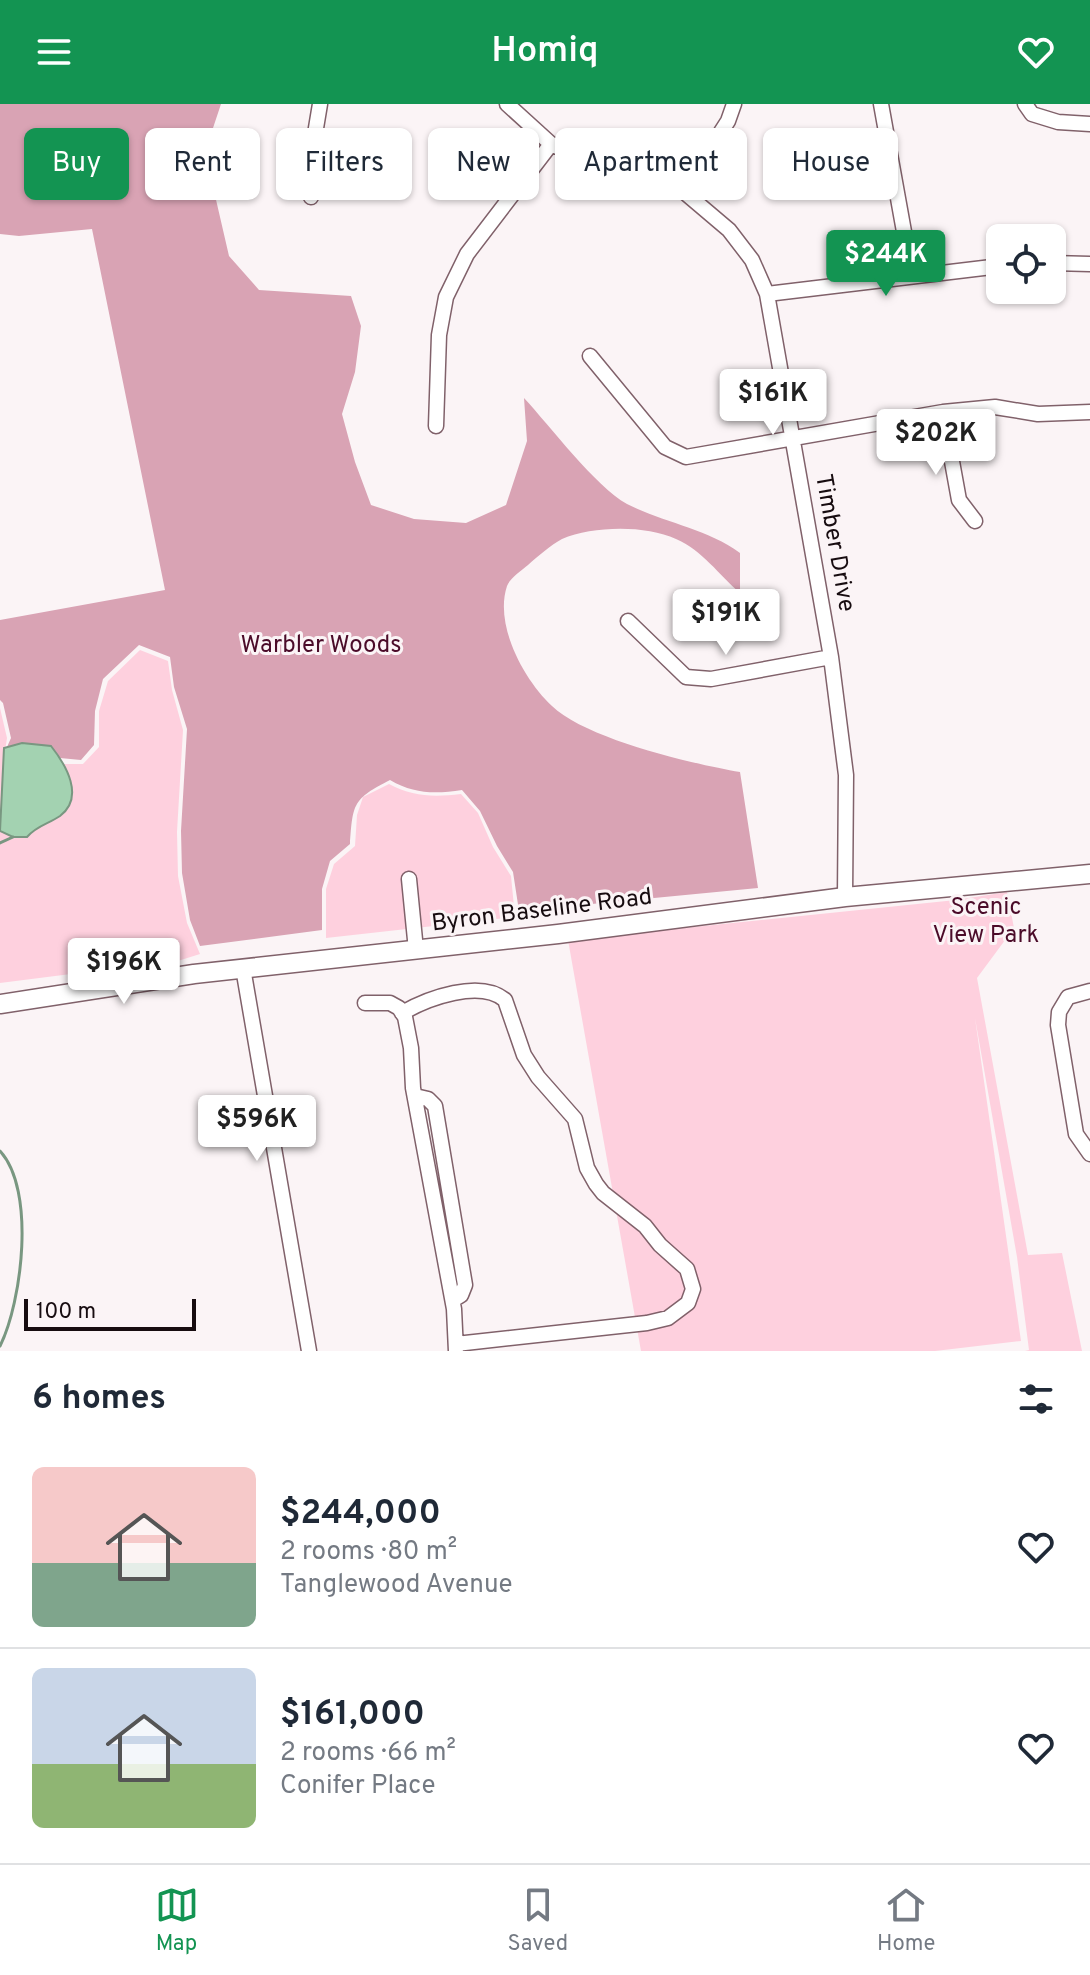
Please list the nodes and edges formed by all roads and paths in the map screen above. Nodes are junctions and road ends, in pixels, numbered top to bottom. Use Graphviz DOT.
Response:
graph roads {
  1 [pos="320,104"];
  2 [pos="507,104"];
  3 [pos="734,104"];
  4 [pos="881,104"];
  5 [pos="1025,104"];
  6 [pos="1090,124"];
  7 [pos="316,128"];
  8 [pos="724,128"];
  9 [pos="551,144"];
  10 [pos="555,146"];
  11 [pos="694,200"];
  12 [pos="1066,263"];
  13 [pos="1090,264"];
  14 [pos="986,268"];
  15 [pos="912,276"];
  16 [pos="767,294"];
  17 [pos="590,356"];
  18 [pos="943,412"];
  19 [pos="1090,412"];
  20 [pos="436,426"];
  21 [pos="793,436"];
  22 [pos="975,521"];
  23 [pos="628,621"];
  24 [pos="831,657"];
  25 [pos="1090,874"];
  26 [pos="409,879"];
  27 [pos="845,897"];
  28 [pos="416,950"];
  29 [pos="243,968"];
  30 [pos="1090,991"];
  31 [pos="365,1003"];
  32 [pos="0,1004"];
  33 [pos="402,1013"];
  34 [pos="1090,1154"];
  35 [pos="456,1347"];
  36 [pos="309,1351"];
  1 -- 7 [label="street"];
  2 -- 9 [label="street, Timber Drive"];
  3 -- 8 [label="street"];
  4 -- 15 [label="street"];
  5 -- 6 [label="street"];
  9 -- 10 [label="street, Timber Drive"];
  9 -- 20 [label="street"];
  11 -- 16 [label="street, Timber Drive"];
  12 -- 13 [label="street"];
  14 -- 15 [label="street"];
  15 -- 16 [label="street"];
  16 -- 21 [label="street, Timber Drive"];
  17 -- 21 [label="street"];
  18 -- 19 [label="street"];
  18 -- 21 [label="street"];
  18 -- 22 [label="street"];
  21 -- 24 [label="street, Timber Drive"];
  23 -- 24 [label="street"];
  24 -- 27 [label="street, Timber Drive"];
  25 -- 27 [label="main road, Byron Baseline Road"];
  26 -- 28 [label="street"];
  27 -- 28 [label="main road, Byron Baseline Road"];
  28 -- 29 [label="main road, Byron Baseline Road"];
  29 -- 32 [label="main road, Byron Baseline Road"];
  29 -- 36 [label="street"];
  30 -- 34 [label="street"];
  31 -- 33 [label="street"];
  33 -- 35 [label="street"];
  33 -- 35 [label="street"];
}
